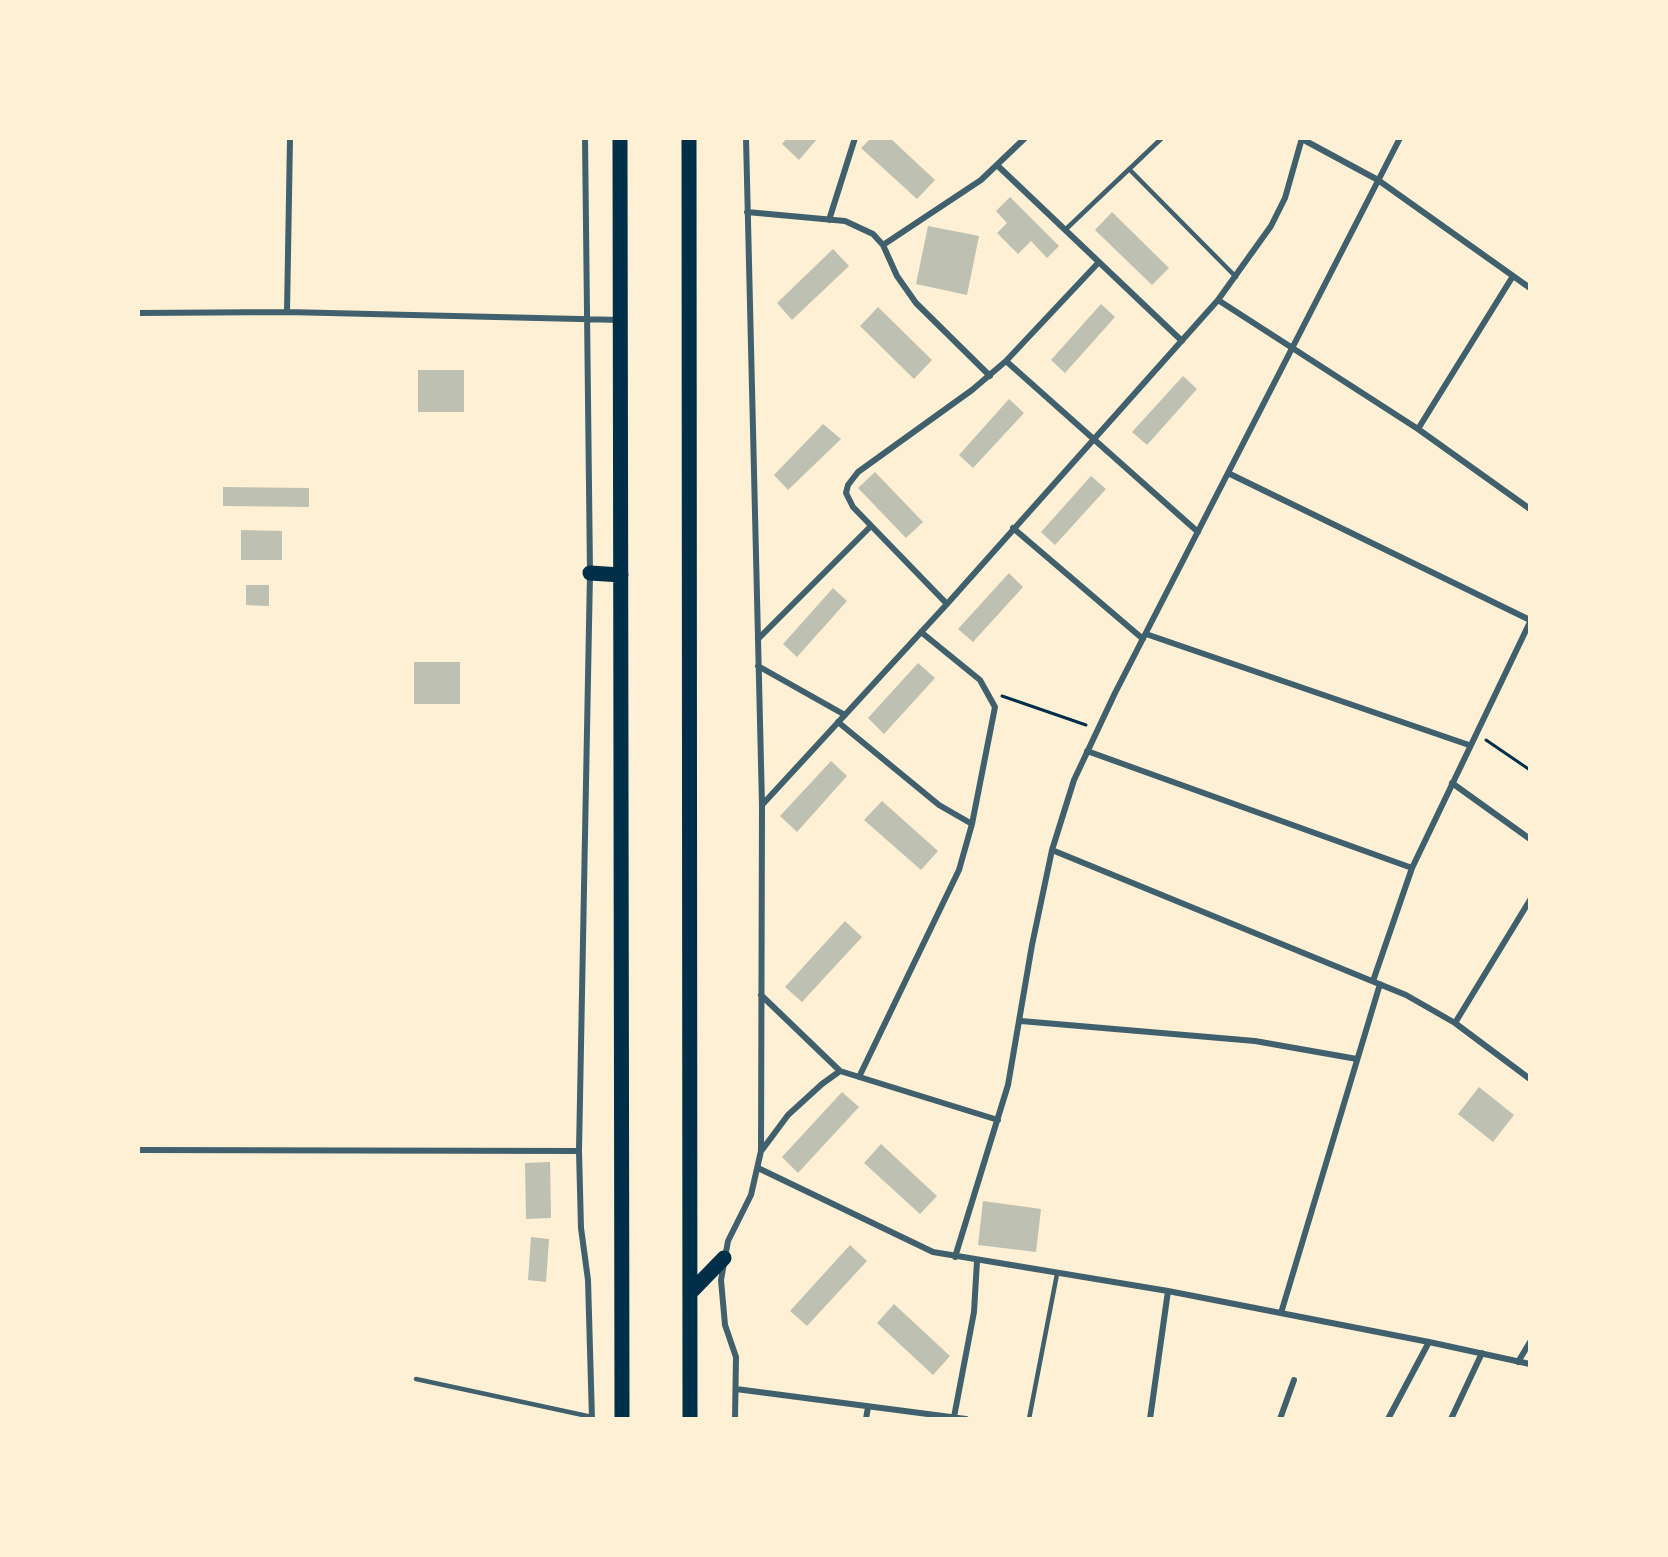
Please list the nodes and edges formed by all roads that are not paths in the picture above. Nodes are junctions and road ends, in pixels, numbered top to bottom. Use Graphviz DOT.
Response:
graph roads {
  1 [pos="290,138"];
  2 [pos="585,138"];
  3 [pos="620,138"];
  4 [pos="689,138"];
  5 [pos="746,138"];
  6 [pos="855,138"];
  7 [pos="1025,138"];
  8 [pos="1162,138"];
  9 [pos="1302,138"];
  10 [pos="1400,138"];
  11 [pos="998,166"];
  12 [pos="1129,169"];
  13 [pos="1378,180"];
  14 [pos="747,212"];
  15 [pos="830,220"];
  16 [pos="1065,230"];
  17 [pos="883,245"];
  18 [pos="1099,262"];
  19 [pos="1513,276"];
  20 [pos="1236,277"];
  21 [pos="1530,288"];
  22 [pos="1218,300"];
  23 [pos="287,312"];
  24 [pos="138,313"];
  25 [pos="587,319"];
  26 [pos="621,320"];
  27 [pos="1182,341"];
  28 [pos="1293,347"];
  29 [pos="1006,361"];
  30 [pos="990,376"];
  31 [pos="1418,429"];
  32 [pos="1093,439"];
  33 [pos="1228,472"];
  34 [pos="1530,509"];
  35 [pos="871,526"];
  36 [pos="1013,528"];
  37 [pos="1198,532"];
  38 [pos="590,573"];
  39 [pos="621,575"];
  40 [pos="946,604"];
  41 [pos="1530,621"];
  42 [pos="921,632"];
  43 [pos="1144,636"];
  44 [pos="758,639"];
  45 [pos="758,666"];
  46 [pos="845,715"];
  47 [pos="838,722"];
  48 [pos="1469,745"];
  49 [pos="1087,752"];
  50 [pos="1452,783"];
  51 [pos="762,805"];
  52 [pos="972,824"];
  53 [pos="1530,839"];
  54 [pos="1052,850"];
  55 [pos="1412,868"];
  56 [pos="1530,900"];
  57 [pos="1373,981"];
  58 [pos="1380,984"];
  59 [pos="760,994"];
  60 [pos="1021,1022"];
  61 [pos="1455,1023"];
  62 [pos="1357,1059"];
  63 [pos="840,1071"];
  64 [pos="859,1077"];
  65 [pos="1530,1079"];
  66 [pos="998,1120"];
  67 [pos="138,1150"];
  68 [pos="579,1151"];
  69 [pos="761,1151"];
  70 [pos="758,1168"];
  71 [pos="955,1257"];
  72 [pos="724,1258"];
  73 [pos="977,1261"];
  74 [pos="1058,1274"];
  75 [pos="1168,1291"];
  76 [pos="692,1292"];
  77 [pos="1281,1314"];
  78 [pos="1429,1342"];
  79 [pos="1530,1342"];
  80 [pos="1482,1353"];
  81 [pos="1518,1362"];
  82 [pos="1530,1364"];
  83 [pos="416,1379"];
  84 [pos="1294,1380"];
  85 [pos="736,1389"];
  86 [pos="868,1407"];
  87 [pos="954,1417"];
  88 [pos="592,1418"];
  89 [pos="622,1419"];
  90 [pos="690,1419"];
  91 [pos="735,1419"];
  92 [pos="866,1419"];
  93 [pos="966,1419"];
  94 [pos="1029,1419"];
  95 [pos="1150,1419"];
  96 [pos="1280,1419"];
  97 [pos="1388,1419"];
  98 [pos="1451,1419"];
  1 -- 23 [label="street"];
  2 -- 25 [label="street"];
  3 -- 26 [label="main road"];
  4 -- 76 [label="main road"];
  5 -- 14 [label="street"];
  6 -- 15 [label="street"];
  7 -- 11 [label="street"];
  8 -- 12 [label="lane"];
  9 -- 13 [label="street"];
  9 -- 20 [label="street"];
  10 -- 13 [label="street"];
  11 -- 16 [label="street"];
  11 -- 17 [label="street"];
  12 -- 16 [label="lane"];
  12 -- 20 [label="lane"];
  13 -- 19 [label="street"];
  13 -- 28 [label="street"];
  14 -- 15 [label="street"];
  14 -- 44 [label="street"];
  15 -- 17 [label="street"];
  16 -- 18 [label="street"];
  17 -- 30 [label="street"];
  18 -- 27 [label="street"];
  18 -- 29 [label="street"];
  19 -- 21 [label="street"];
  19 -- 31 [label="street"];
  20 -- 22 [label="street"];
  22 -- 27 [label="street"];
  22 -- 28 [label="street"];
  23 -- 24 [label="street"];
  23 -- 25 [label="street"];
  25 -- 26 [label="street"];
  25 -- 38 [label="street"];
  26 -- 39 [label="main road"];
  27 -- 32 [label="street"];
  28 -- 31 [label="street"];
  28 -- 33 [label="street"];
  29 -- 30 [label="street"];
  29 -- 32 [label="street"];
  30 -- 35 [label="street"];
  31 -- 34 [label="street"];
  32 -- 36 [label="street"];
  32 -- 37 [label="street"];
  33 -- 37 [label="street"];
  33 -- 41 [label="street"];
  35 -- 40 [label="street"];
  35 -- 44 [label="street"];
  36 -- 40 [label="street"];
  36 -- 43 [label="street"];
  37 -- 43 [label="street"];
  38 -- 39 [label="main road"];
  38 -- 68 [label="street"];
  39 -- 89 [label="main road"];
  40 -- 42 [label="street"];
  41 -- 48 [label="street"];
  42 -- 46 [label="street"];
  42 -- 52 [label="street"];
  43 -- 48 [label="street"];
  43 -- 49 [label="street"];
  44 -- 45 [label="street"];
  45 -- 46 [label="street"];
  45 -- 51 [label="street"];
  46 -- 47 [label="street"];
  47 -- 51 [label="street"];
  47 -- 52 [label="street"];
  48 -- 50 [label="street"];
  49 -- 54 [label="street"];
  49 -- 55 [label="street"];
  50 -- 53 [label="street"];
  50 -- 55 [label="street"];
  51 -- 59 [label="street"];
  52 -- 64 [label="street"];
  54 -- 57 [label="street"];
  54 -- 60 [label="street"];
  55 -- 57 [label="street"];
  56 -- 61 [label="street"];
  57 -- 58 [label="street"];
  58 -- 61 [label="street"];
  58 -- 62 [label="street"];
  59 -- 63 [label="street"];
  59 -- 69 [label="street"];
  60 -- 62 [label="street"];
  60 -- 66 [label="street"];
  61 -- 65 [label="street"];
  62 -- 77 [label="street"];
  63 -- 64 [label="street"];
  63 -- 69 [label="street"];
  64 -- 66 [label="street"];
  66 -- 71 [label="street"];
  67 -- 68 [label="street"];
  68 -- 88 [label="street"];
  69 -- 70 [label="street"];
  70 -- 71 [label="street"];
  70 -- 72 [label="street"];
  71 -- 73 [label="street"];
  72 -- 76 [label="main road"];
  72 -- 85 [label="street"];
  73 -- 74 [label="street"];
  73 -- 87 [label="street"];
  74 -- 75 [label="street"];
  74 -- 94 [label="lane"];
  75 -- 77 [label="street"];
  75 -- 95 [label="street"];
  76 -- 90 [label="main road"];
  77 -- 78 [label="street"];
  78 -- 80 [label="street"];
  78 -- 97 [label="street"];
  79 -- 81 [label="street"];
  80 -- 81 [label="street"];
  80 -- 98 [label="street"];
  81 -- 82 [label="street"];
  83 -- 88 [label="lane"];
  84 -- 96 [label="street"];
  85 -- 86 [label="street"];
  85 -- 91 [label="street"];
  86 -- 87 [label="street"];
  86 -- 92 [label="street"];
  87 -- 93 [label="street"];
}
